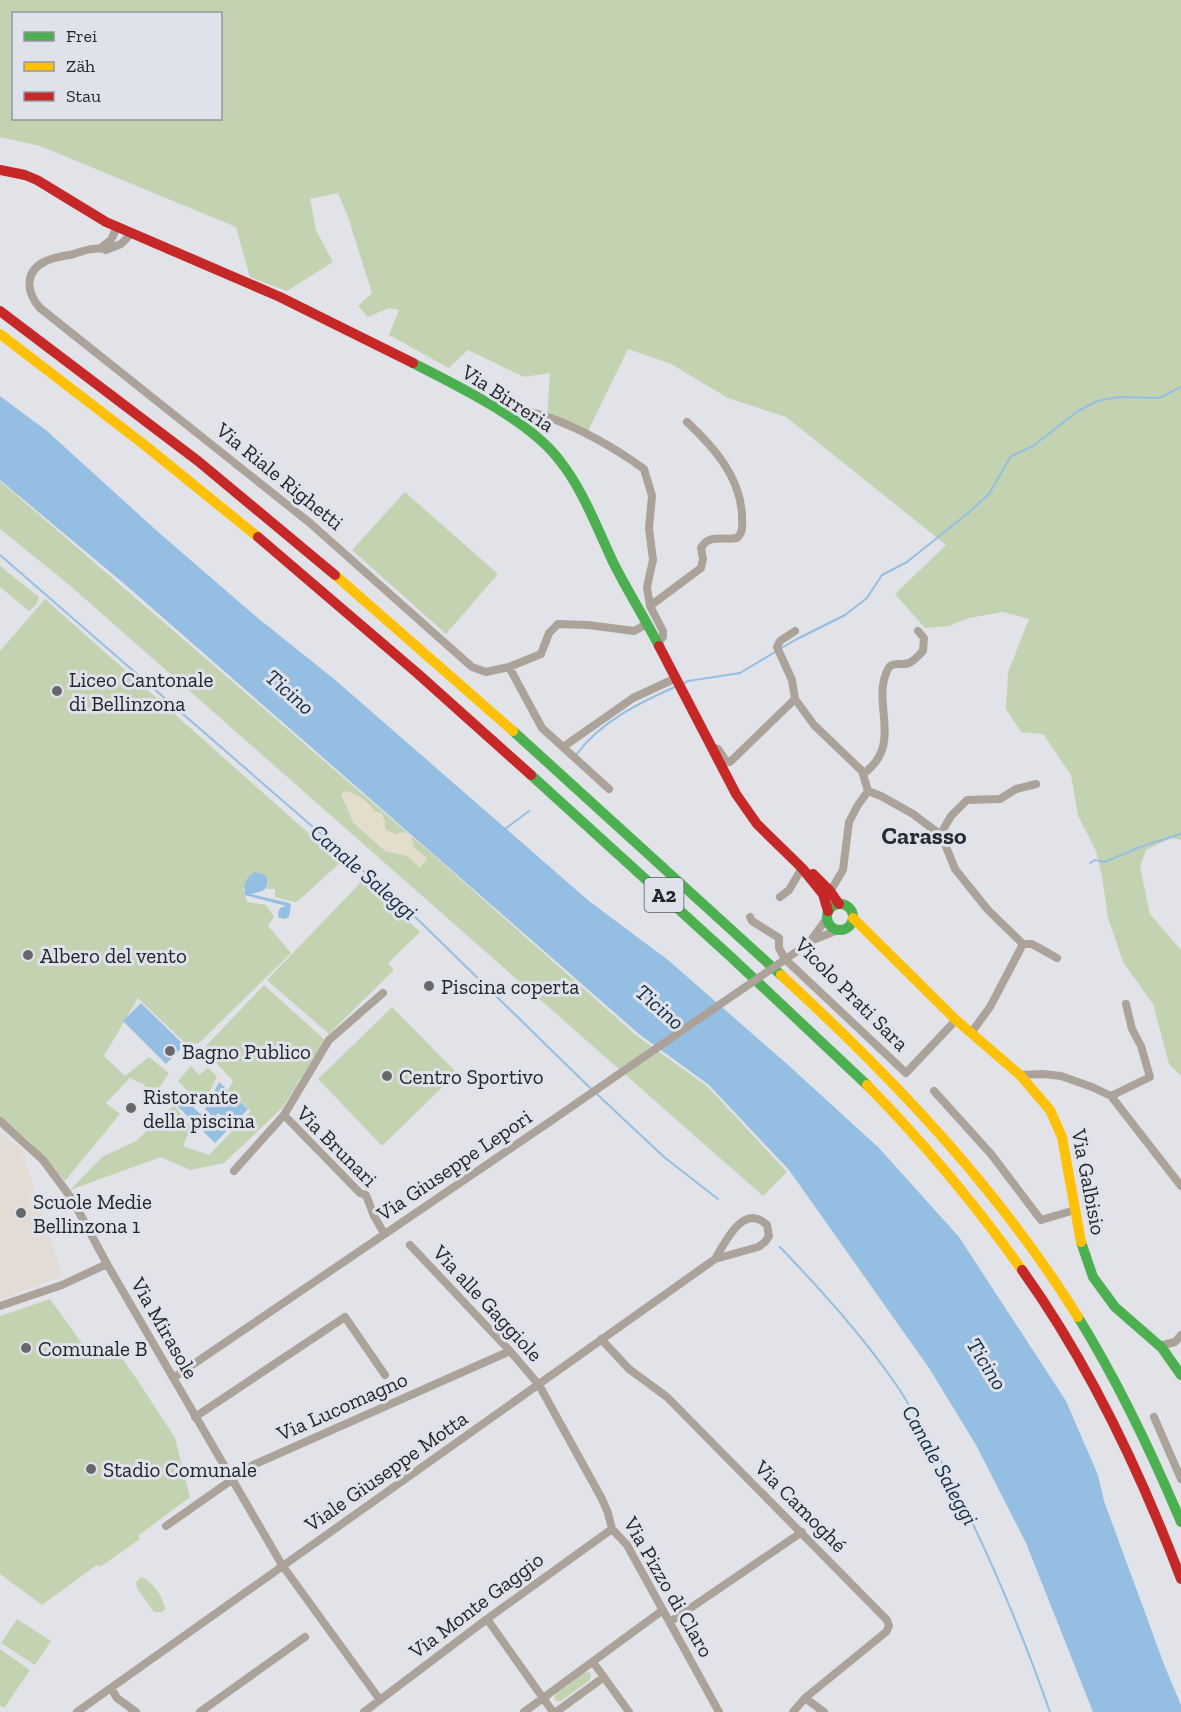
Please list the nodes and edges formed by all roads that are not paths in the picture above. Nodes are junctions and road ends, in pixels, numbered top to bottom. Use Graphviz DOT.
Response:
graph roads {
  1 [pos="0,170"];
  2 [pos="117,227"];
  3 [pos="132,233"];
  4 [pos="101,248"];
  5 [pos="0,311"];
  6 [pos="0,334"];
  7 [pos="491,405"];
  8 [pos="687,422"];
  9 [pos="650,606"];
  10 [pos="648,624"];
  11 [pos="795,631"];
  12 [pos="918,631"];
  13 [pos="658,643"];
  14 [pos="509,667"];
  15 [pos="677,680"];
  16 [pos="795,699"];
  17 [pos="563,747"];
  18 [pos="712,748"];
  19 [pos="864,774"];
  20 [pos="1036,784"];
  21 [pos="609,789"];
  22 [pos="868,791"];
  23 [pos="940,835"];
  24 [pos="802,868"];
  25 [pos="828,895"];
  26 [pos="780,897"];
  27 [pos="839,904"];
  28 [pos="828,915"];
  29 [pos="750,917"];
  30 [pos="846,925"];
  31 [pos="811,941"];
  32 [pos="1023,944"];
  33 [pos="1057,958"];
  34 [pos="383,993"];
  35 [pos="1126,1004"];
  36 [pos="956,1020"];
  37 [pos="971,1033"];
  38 [pos="1020,1075"];
  39 [pos="934,1091"];
  40 [pos="1111,1096"];
  41 [pos="284,1115"];
  42 [pos="0,1121"];
  43 [pos="234,1171"];
  44 [pos="1181,1186"];
  45 [pos="1075,1210"];
  46 [pos="384,1233"];
  47 [pos="410,1245"];
  48 [pos="715,1259"];
  49 [pos="107,1264"];
  50 [pos="0,1306"];
  51 [pos="1181,1335"];
  52 [pos="601,1339"];
  53 [pos="1160,1346"];
  54 [pos="510,1351"];
  55 [pos="385,1375"];
  56 [pos="1181,1375"];
  57 [pos="173,1378"];
  58 [pos="538,1385"];
  59 [pos="195,1417"];
  60 [pos="1154,1417"];
  61 [pos="232,1479"];
  62 [pos="1181,1479"];
  63 [pos="1181,1522"];
  64 [pos="166,1526"];
  65 [pos="612,1529"];
  66 [pos="802,1532"];
  67 [pos="282,1565"];
  68 [pos="1181,1579"];
  69 [pos="663,1610"];
  70 [pos="487,1619"];
  71 [pos="670,1622"];
  72 [pos="305,1637"];
  73 [pos="593,1662"];
  74 [pos="604,1677"];
  75 [pos="111,1688"];
  76 [pos="543,1698"];
  77 [pos="805,1698"];
  78 [pos="380,1700"];
  79 [pos="77,1712"];
  80 [pos="136,1712"];
  81 [pos="200,1712"];
  82 [pos="364,1712"];
  83 [pos="524,1712"];
  84 [pos="554,1712"];
  85 [pos="629,1712"];
  86 [pos="719,1712"];
  87 [pos="793,1712"];
  88 [pos="824,1712"];
  1 -- 2 [label="main road, Via Birreria"];
  2 -- 3 [label="main road, Via Birreria"];
  2 -- 4 [label="street"];
  3 -- 4 [label="street, Via Riale Righetti"];
  3 -- 7 [label="main road, Via Birreria"];
  4 -- 14 [label="street, Via Riale Righetti"];
  5 -- 63 [label="main road, A2"];
  6 -- 68 [label="main road, A2"];
  7 -- 9 [label="street"];
  7 -- 10 [label="main road, Via Birreria"];
  8 -- 9 [label="street"];
  9 -- 13 [label="street"];
  10 -- 13 [label="main road, Via Birreria"];
  10 -- 14 [label="street"];
  11 -- 16 [label="street"];
  12 -- 19 [label="street"];
  13 -- 15 [label="main road, Via Birreria"];
  14 -- 17 [label="street"];
  15 -- 17 [label="street"];
  15 -- 18 [label="main road, Via Birreria"];
  16 -- 18 [label="street"];
  16 -- 19 [label="street"];
  17 -- 21 [label="street"];
  18 -- 24 [label="main road, Via Birreria"];
  19 -- 22 [label="street"];
  20 -- 23 [label="street"];
  22 -- 23 [label="street"];
  22 -- 25 [label="street"];
  23 -- 32 [label="street"];
  24 -- 25 [label="main road, Via Birreria"];
  24 -- 26 [label="street"];
  25 -- 27 [label="main road, Via Birreria"];
  25 -- 28 [label="main road, Via Birreria"];
  27 -- 28 [label="main road"];
  27 -- 30 [label="main road"];
  28 -- 30 [label="main road"];
  28 -- 31 [label="street, Via Giuseppe Lepori"];
  29 -- 36 [label="street, Vicolo Prati Sara"];
  30 -- 31 [label="street, Via Giuseppe Lepori"];
  30 -- 36 [label="main road, Via Galbisio"];
  31 -- 46 [label="street, Via Giuseppe Lepori, bridge"];
  32 -- 33 [label="street"];
  32 -- 37 [label="street"];
  34 -- 41 [label="street"];
  35 -- 40 [label="street"];
  36 -- 37 [label="main road, Via Galbisio"];
  37 -- 38 [label="main road, Via Galbisio"];
  38 -- 40 [label="street"];
  38 -- 45 [label="main road, Via Galbisio"];
  39 -- 45 [label="street"];
  40 -- 44 [label="street"];
  41 -- 43 [label="street, Via Brunari"];
  41 -- 46 [label="street, Via Brunari"];
  42 -- 49 [label="street, Via Mirasole"];
  45 -- 53 [label="main road, Via Galbisio"];
  46 -- 57 [label="street, Via Giuseppe Lepori"];
  47 -- 54 [label="street, Via alle Gaggiole"];
  48 -- 48 [label="street, Viale Giuseppe Motta"];
  48 -- 52 [label="street, Viale Giuseppe Motta"];
  49 -- 50 [label="street"];
  49 -- 57 [label="street, Via Mirasole"];
  51 -- 53 [label="street"];
  52 -- 58 [label="street, Viale Giuseppe Motta"];
  52 -- 66 [label="street, Via Camoghé"];
  53 -- 56 [label="main road, Via Galbisio"];
  54 -- 58 [label="street, Via alle Gaggiole"];
  54 -- 61 [label="street, Via Lucomagno"];
  55 -- 59 [label="street"];
  57 -- 59 [label="street, Via Mirasole"];
  58 -- 65 [label="street, Via Pizzo di Claro"];
  58 -- 67 [label="street, Viale Giuseppe Motta"];
  59 -- 61 [label="street, Via Mirasole"];
  60 -- 62 [label="street"];
  61 -- 64 [label="street, Via Lucomagno"];
  61 -- 67 [label="street, Via Mirasole"];
  65 -- 69 [label="street, Via Pizzo di Claro"];
  65 -- 70 [label="street, Via Monte Gaggio"];
  66 -- 71 [label="street"];
  66 -- 77 [label="street, Via Camoghé"];
  67 -- 75 [label="street, Viale Giuseppe Motta"];
  67 -- 78 [label="street, Via Mirasole"];
  69 -- 71 [label="street, Via Pizzo di Claro"];
  69 -- 73 [label="street"];
  70 -- 76 [label="street"];
  70 -- 78 [label="street, Via Monte Gaggio"];
  71 -- 86 [label="street, Via Pizzo di Claro"];
  72 -- 81 [label="street"];
  73 -- 74 [label="street"];
  73 -- 76 [label="street"];
  74 -- 84 [label="street"];
  74 -- 85 [label="street"];
  75 -- 79 [label="street, Viale Giuseppe Motta"];
  75 -- 80 [label="street"];
  76 -- 83 [label="street"];
  76 -- 84 [label="street"];
  77 -- 87 [label="street"];
  77 -- 88 [label="street"];
  78 -- 82 [label="street, Via Monte Gaggio"];
}
